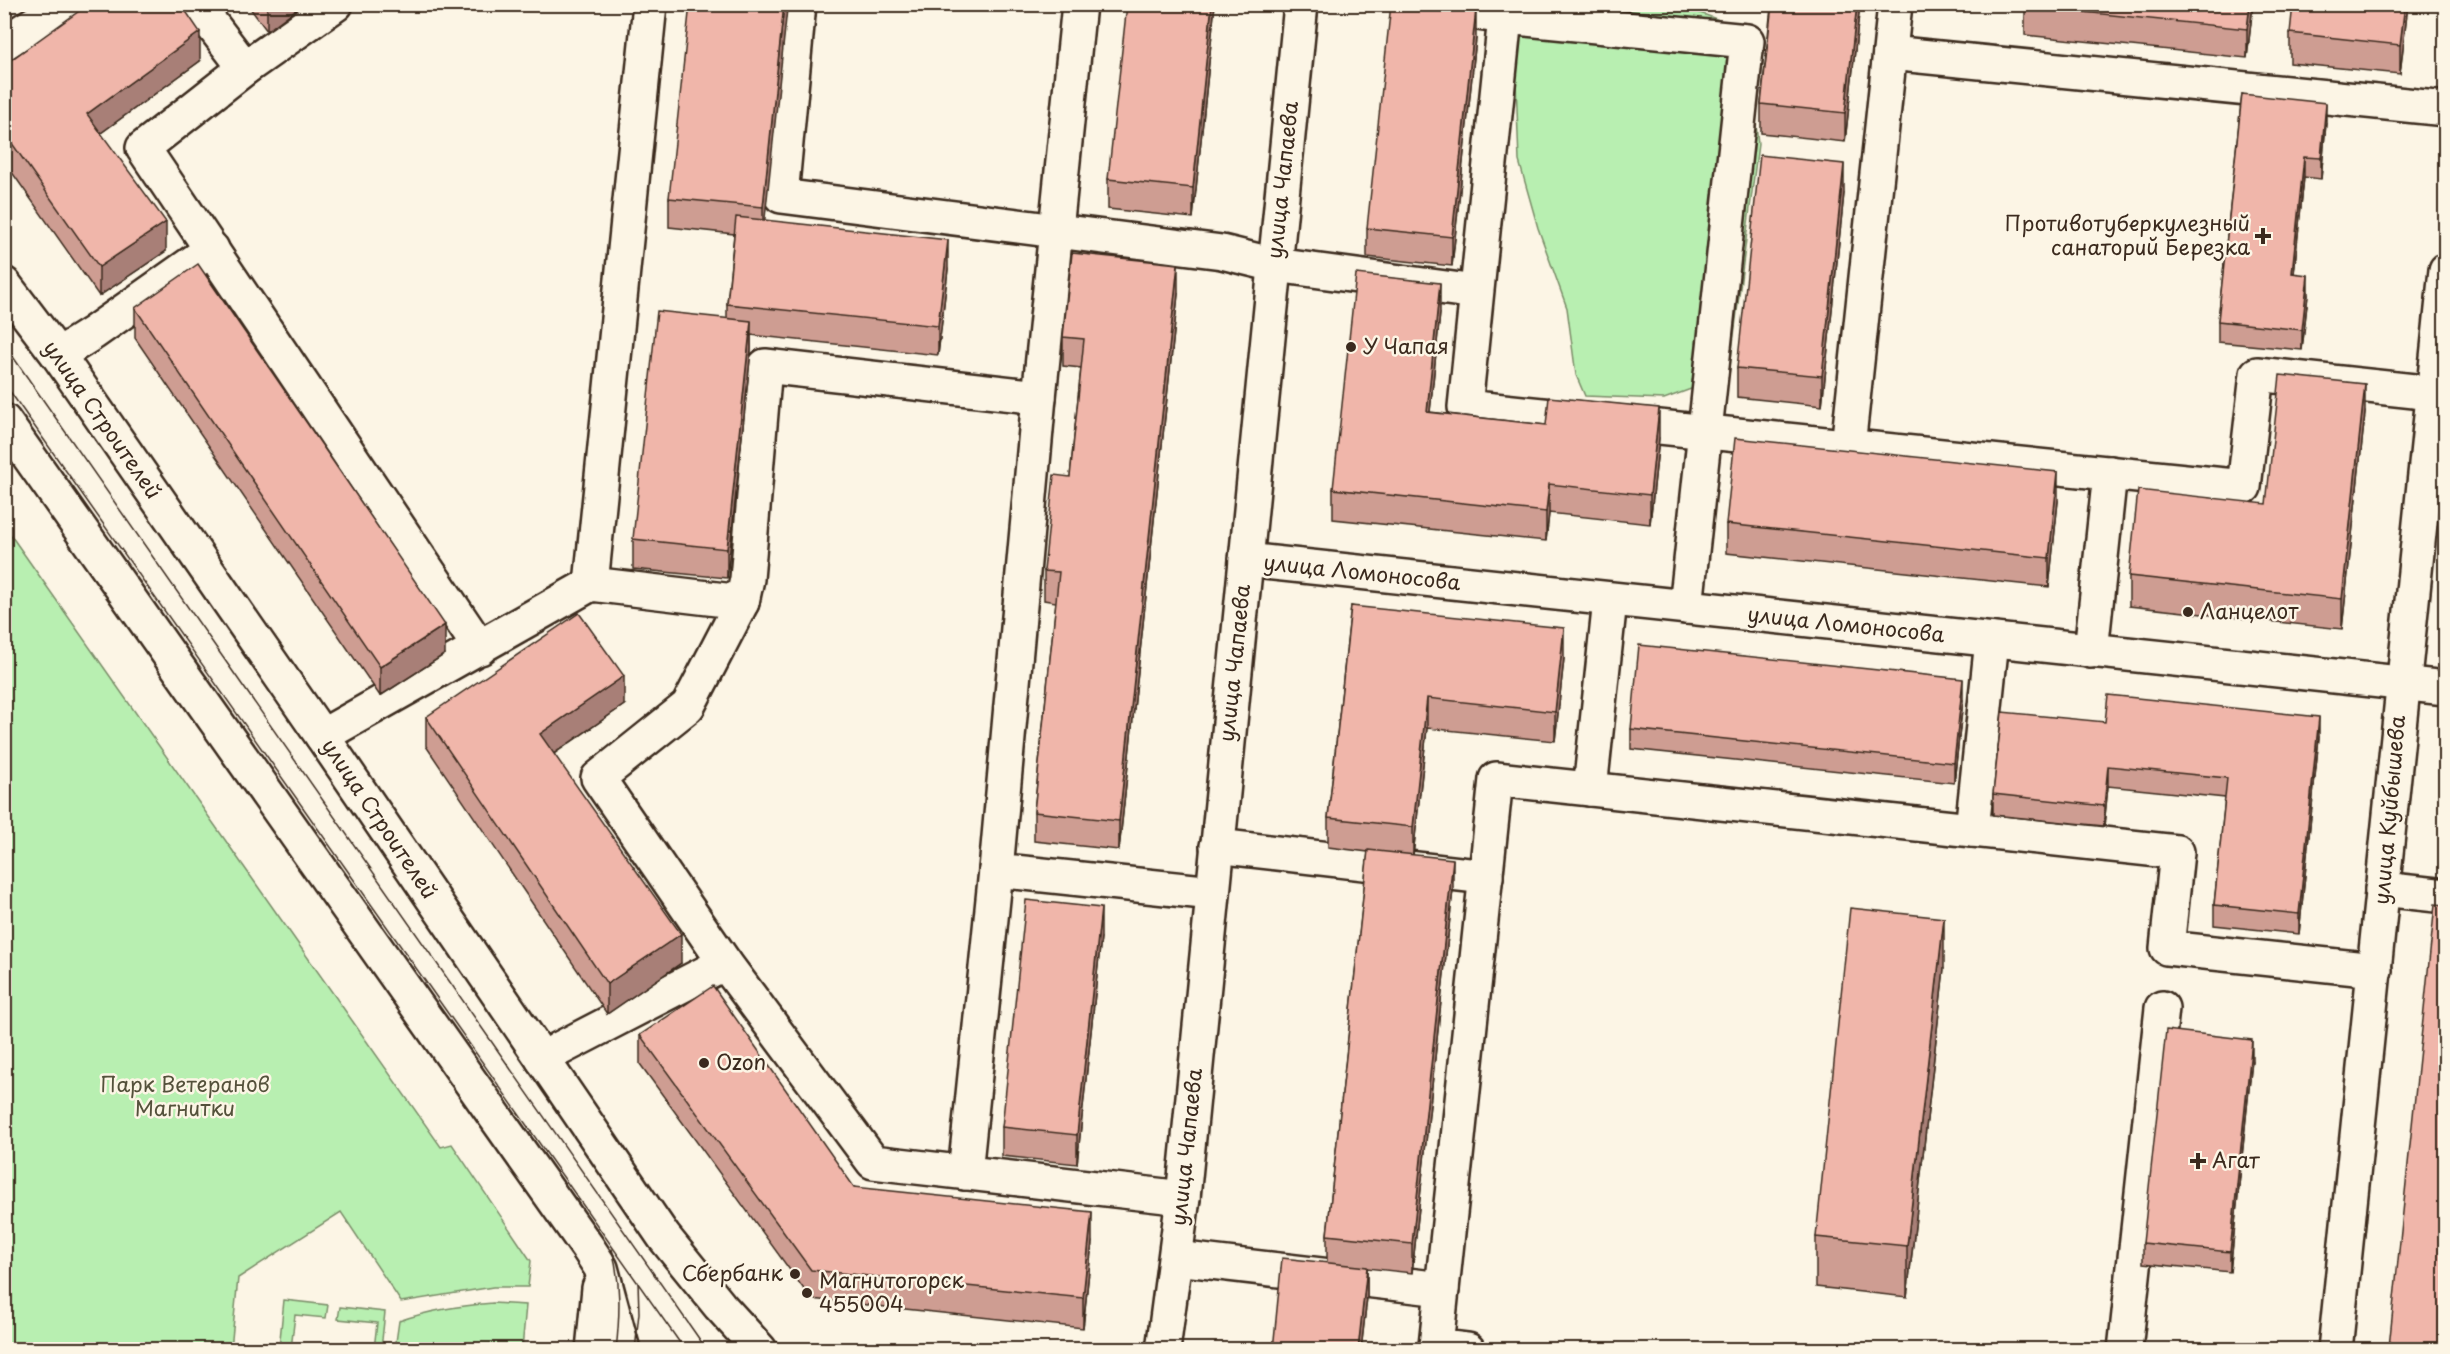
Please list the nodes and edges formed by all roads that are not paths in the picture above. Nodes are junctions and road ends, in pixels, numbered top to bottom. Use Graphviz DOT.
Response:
graph roads {
  1 [pos="65,4"];
  2 [pos="196,4"];
  3 [pos="336,4"];
  4 [pos="650,4"];
  5 [pos="798,4"];
  6 [pos="1080,4"];
  7 [pos="1301,4"];
  8 [pos="1416,4"];
  9 [pos="1895,4"];
  10 [pos="1505,17"];
  11 [pos="4,43"];
  12 [pos="1890,53"];
  13 [pos="246,68"];
  14 [pos="2445,109"];
  15 [pos="1056,231"];
  16 [pos="212,249"];
  17 [pos="1275,265"];
  18 [pos="2445,270"];
  19 [pos="4,284"];
  20 [pos="1476,292"];
  21 [pos="57,355"];
  22 [pos="2433,393"];
  23 [pos="1039,397"];
  24 [pos="4,421"];
  25 [pos="1704,432"];
  26 [pos="1848,447"];
  27 [pos="2110,473"];
  28 [pos="2434,496"];
  29 [pos="1246,560"];
  30 [pos="591,584"];
  31 [pos="1610,600"];
  32 [pos="742,602"];
  33 [pos="1686,608"];
  34 [pos="1992,640"];
  35 [pos="480,648"];
  36 [pos="2091,651"];
  37 [pos="2402,683"];
  38 [pos="2445,688"];
  39 [pos="322,736"];
  40 [pos="1590,789"];
  41 [pos="1972,830"];
  42 [pos="1217,846"];
  43 [pos="996,870"];
  44 [pos="1486,877"];
  45 [pos="2382,889"];
  46 [pos="1213,893"];
  47 [pos="2445,896"];
  48 [pos="725,963"];
  49 [pos="2375,970"];
  50 [pos="2162,1008"];
  51 [pos="543,1060"];
  52 [pos="965,1173"];
  53 [pos="1183,1198"];
  54 [pos="1176,1258"];
  55 [pos="601,1268"];
  56 [pos="1442,1289"];
  57 [pos="1164,1336"];
  58 [pos="593,1350"];
  59 [pos="624,1350"];
  60 [pos="760,1350"];
  61 [pos="1148,1350"];
  62 [pos="1468,1350"];
  63 [pos="2125,1350"];
  64 [pos="2335,1350"];
  1 -- 11 [label="street"];
  2 -- 13 [label="street"];
  3 -- 13 [label="street"];
  4 -- 30 [label="street"];
  5 -- 15 [label="street"];
  6 -- 15 [label="street"];
  7 -- 17 [label="street, улица Чапаева"];
  8 -- 10 [label="street"];
  9 -- 12 [label="street"];
  10 -- 20 [label="street"];
  10 -- 25 [label="street"];
  12 -- 14 [label="street"];
  12 -- 26 [label="street"];
  13 -- 16 [label="street"];
  15 -- 17 [label="street"];
  15 -- 23 [label="street"];
  16 -- 21 [label="street"];
  16 -- 35 [label="street"];
  17 -- 20 [label="street"];
  17 -- 29 [label="street, улица Чапаева"];
  18 -- 22 [label="street, улица Куйбышева"];
  19 -- 21 [label="street, улица Строителей"];
  20 -- 25 [label="street"];
  21 -- 39 [label="street, улица Строителей"];
  22 -- 27 [label="street"];
  22 -- 28 [label="street, улица Куйбышева"];
  23 -- 32 [label="street"];
  23 -- 43 [label="street"];
  24 -- 55 [label="street"];
  25 -- 26 [label="street"];
  25 -- 33 [label="street"];
  26 -- 27 [label="street"];
  27 -- 36 [label="street"];
  28 -- 37 [label="street, улица Куйбышева"];
  29 -- 31 [label="street, улица Ломоносова"];
  29 -- 42 [label="street, улица Чапаева"];
  30 -- 32 [label="street"];
  30 -- 35 [label="street"];
  31 -- 33 [label="street, улица Ломоносова"];
  31 -- 40 [label="street"];
  32 -- 48 [label="street"];
  33 -- 34 [label="street, улица Ломоносова"];
  34 -- 36 [label="street, улица Ломоносова"];
  34 -- 41 [label="street"];
  35 -- 39 [label="street"];
  36 -- 37 [label="street, улица Ломоносова"];
  37 -- 38 [label="street, улица Ломоносова"];
  37 -- 45 [label="street, улица Куйбышева"];
  39 -- 51 [label="street, улица Строителей"];
  40 -- 41 [label="street"];
  40 -- 44 [label="street"];
  41 -- 49 [label="street"];
  42 -- 44 [label="street"];
  42 -- 46 [label="street, улица Чапаева"];
  43 -- 46 [label="street"];
  43 -- 52 [label="street"];
  44 -- 56 [label="street"];
  45 -- 47 [label="street"];
  45 -- 49 [label="street, улица Куйбышева"];
  46 -- 53 [label="street, улица Чапаева"];
  48 -- 51 [label="street"];
  48 -- 52 [label="street"];
  49 -- 64 [label="street, улица Куйбышева"];
  50 -- 63 [label="street"];
  51 -- 60 [label="street, улица Строителей"];
  52 -- 53 [label="street"];
  53 -- 54 [label="street, улица Чапаева"];
  54 -- 56 [label="street"];
  54 -- 57 [label="street, улица Чапаева"];
  55 -- 58 [label="street"];
  55 -- 59 [label="street"];
  56 -- 62 [label="street"];
  57 -- 61 [label="street, улица Чапаева"];
}
